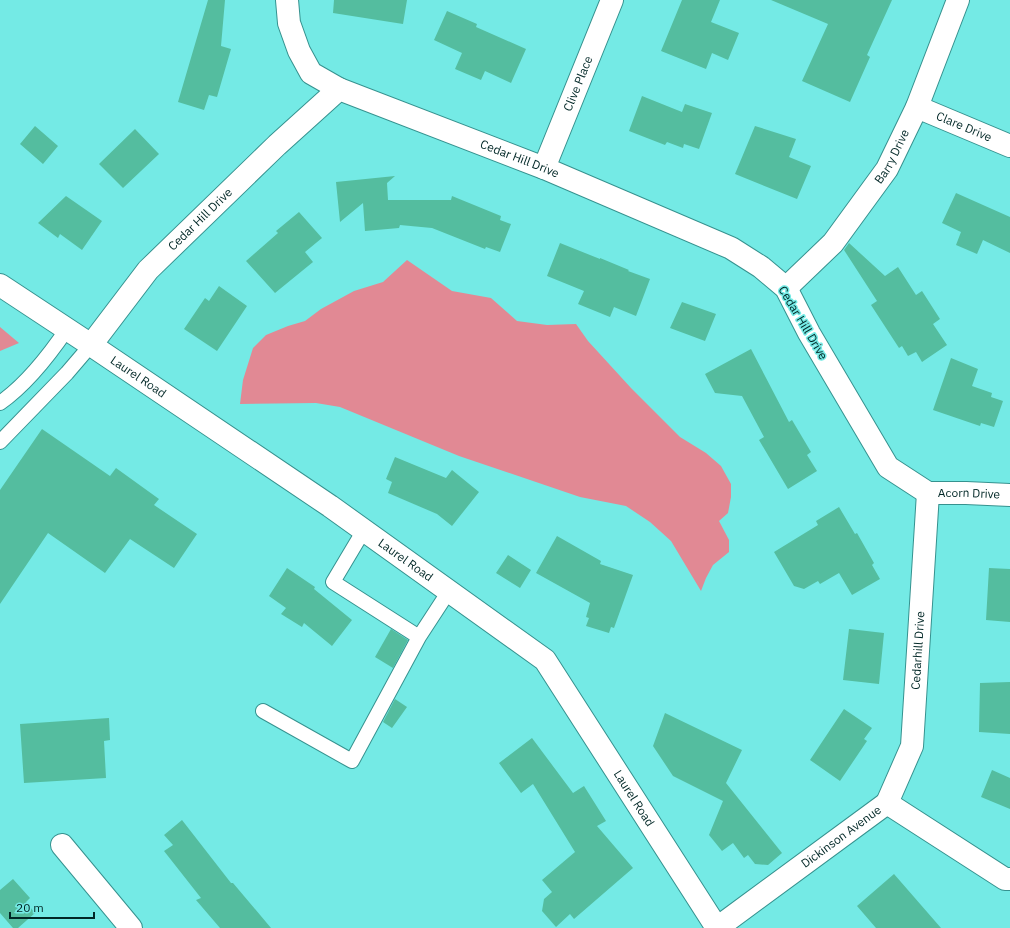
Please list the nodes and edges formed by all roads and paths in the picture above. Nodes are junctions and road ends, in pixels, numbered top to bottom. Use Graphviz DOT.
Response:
graph roads {
  1 [pos="287,0"];
  2 [pos="612,0"];
  3 [pos="958,0"];
  4 [pos="339,89"];
  5 [pos="917,107"];
  6 [pos="1010,146"];
  7 [pos="544,168"];
  8 [pos="0,285"];
  9 [pos="786,288"];
  10 [pos="66,329"];
  11 [pos="91,345"];
  12 [pos="0,404"];
  13 [pos="2,435"];
  14 [pos="928,493"];
  15 [pos="1010,495"];
  16 [pos="364,530"];
  17 [pos="449,591"];
  18 [pos="419,637"];
  19 [pos="263,711"];
  20 [pos="887,803"];
  21 [pos="62,845"];
  22 [pos="1010,879"];
  23 [pos="131,928"];
  24 [pos="717,928"];
  1 -- 4 [label="street"];
  2 -- 7 [label="street, Clive Place"];
  3 -- 5 [label="street, Barry Drive"];
  4 -- 7 [label="street, Cedar Hill Drive"];
  4 -- 11 [label="street, Cedar Hill Drive"];
  5 -- 6 [label="street, Clare Drive"];
  5 -- 9 [label="street, Barry Drive"];
  7 -- 9 [label="street, Cedar Hill Drive"];
  8 -- 10 [label="street, Laurel Road"];
  9 -- 14 [label="street, Cedar Hill Drive"];
  10 -- 11 [label="street, Laurel Road"];
  10 -- 12 [label="lane"];
  11 -- 13 [label="lane"];
  11 -- 16 [label="street, Laurel Road"];
  14 -- 15 [label="street, Acorn Drive"];
  14 -- 20 [label="street, Cedarhill Drive"];
  16 -- 17 [label="street, Laurel Road"];
  16 -- 18 [label="lane"];
  17 -- 18 [label="lane"];
  17 -- 24 [label="street, Laurel Road"];
  18 -- 19 [label="lane"];
  20 -- 22 [label="street, Dickinson Avenue"];
  20 -- 24 [label="street, Dickinson Avenue"];
  21 -- 23 [label="street"];
}
